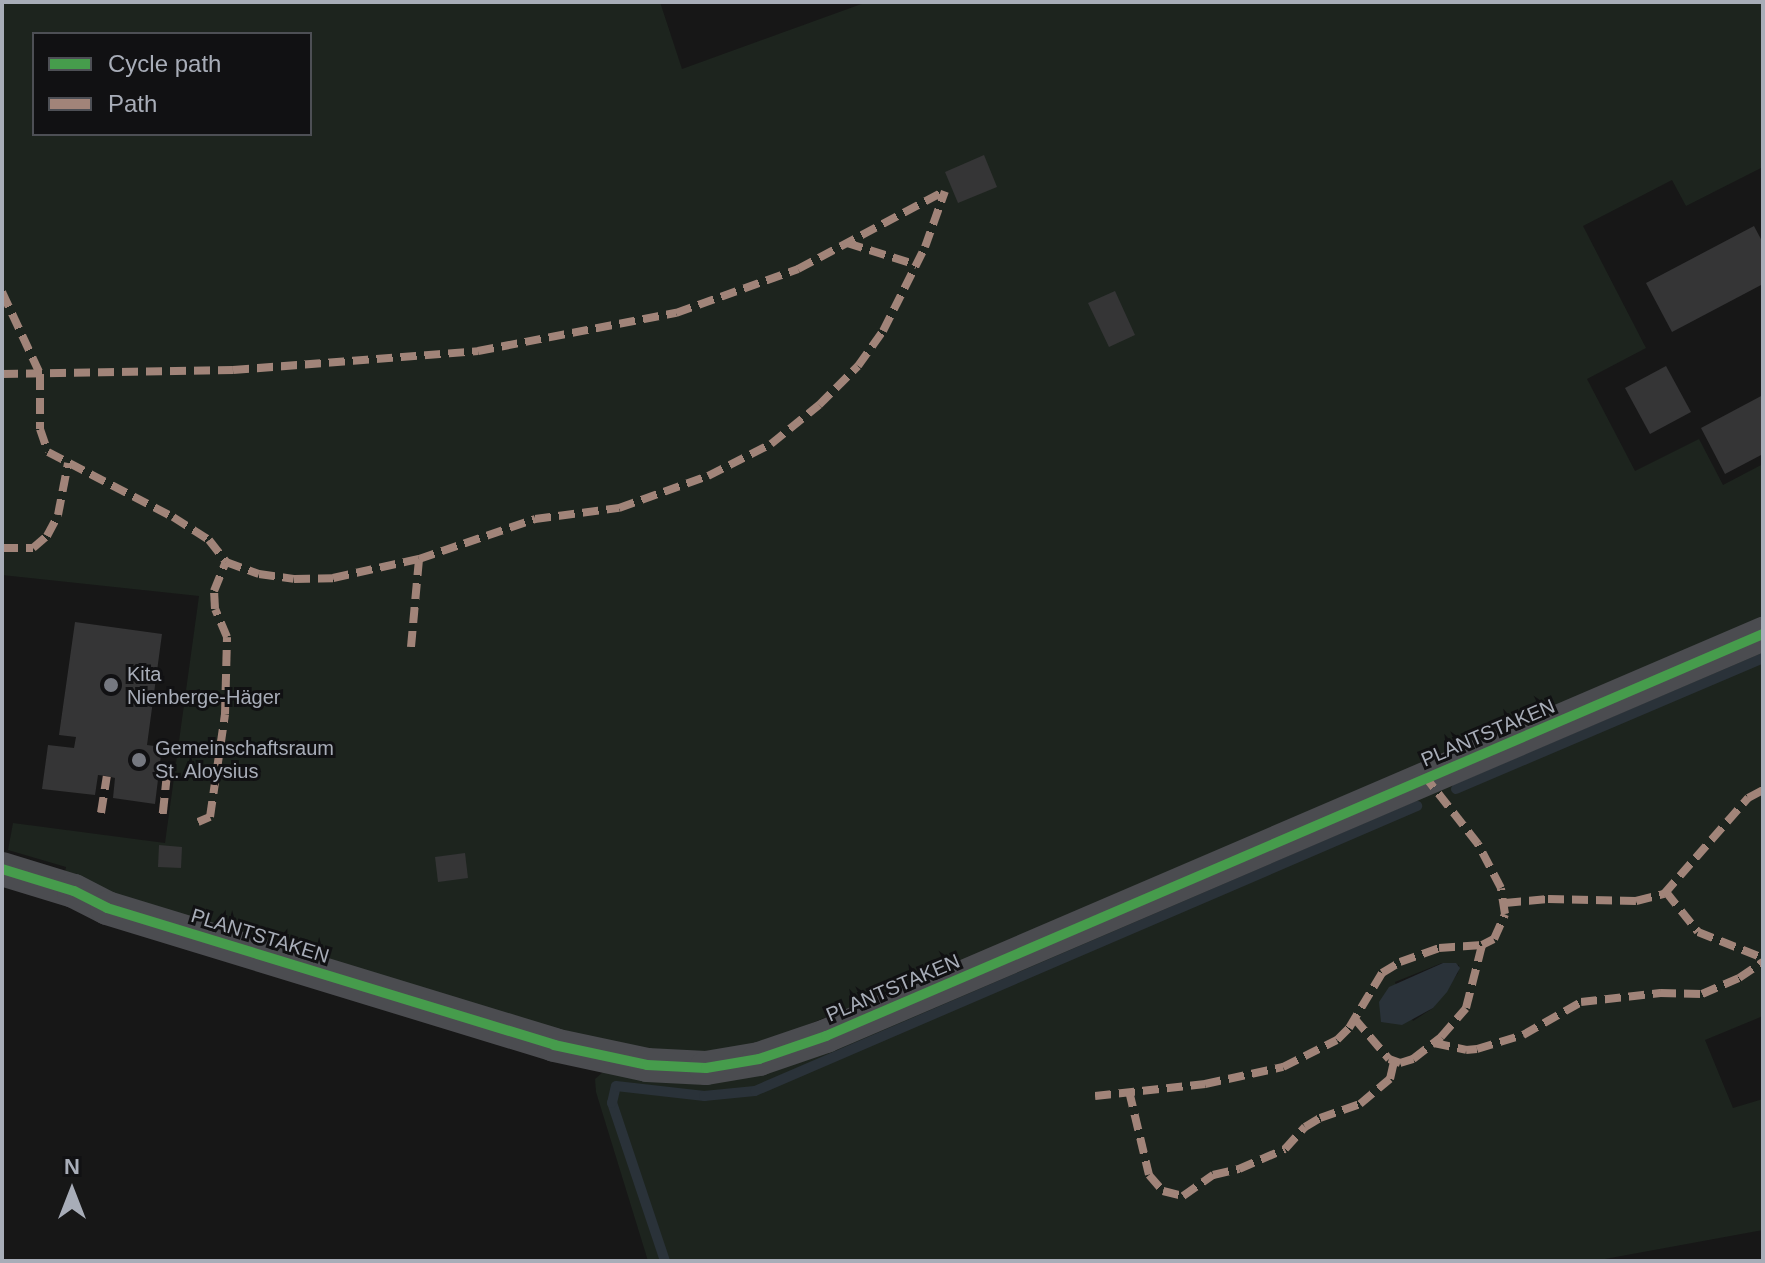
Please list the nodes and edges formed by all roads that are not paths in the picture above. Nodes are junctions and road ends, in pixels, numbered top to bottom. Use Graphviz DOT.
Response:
graph roads {
  1 [pos="1763,634"];
  2 [pos="2,869"];
  1 -- 2 [label="street, PLANTSTAKEN"];
}
